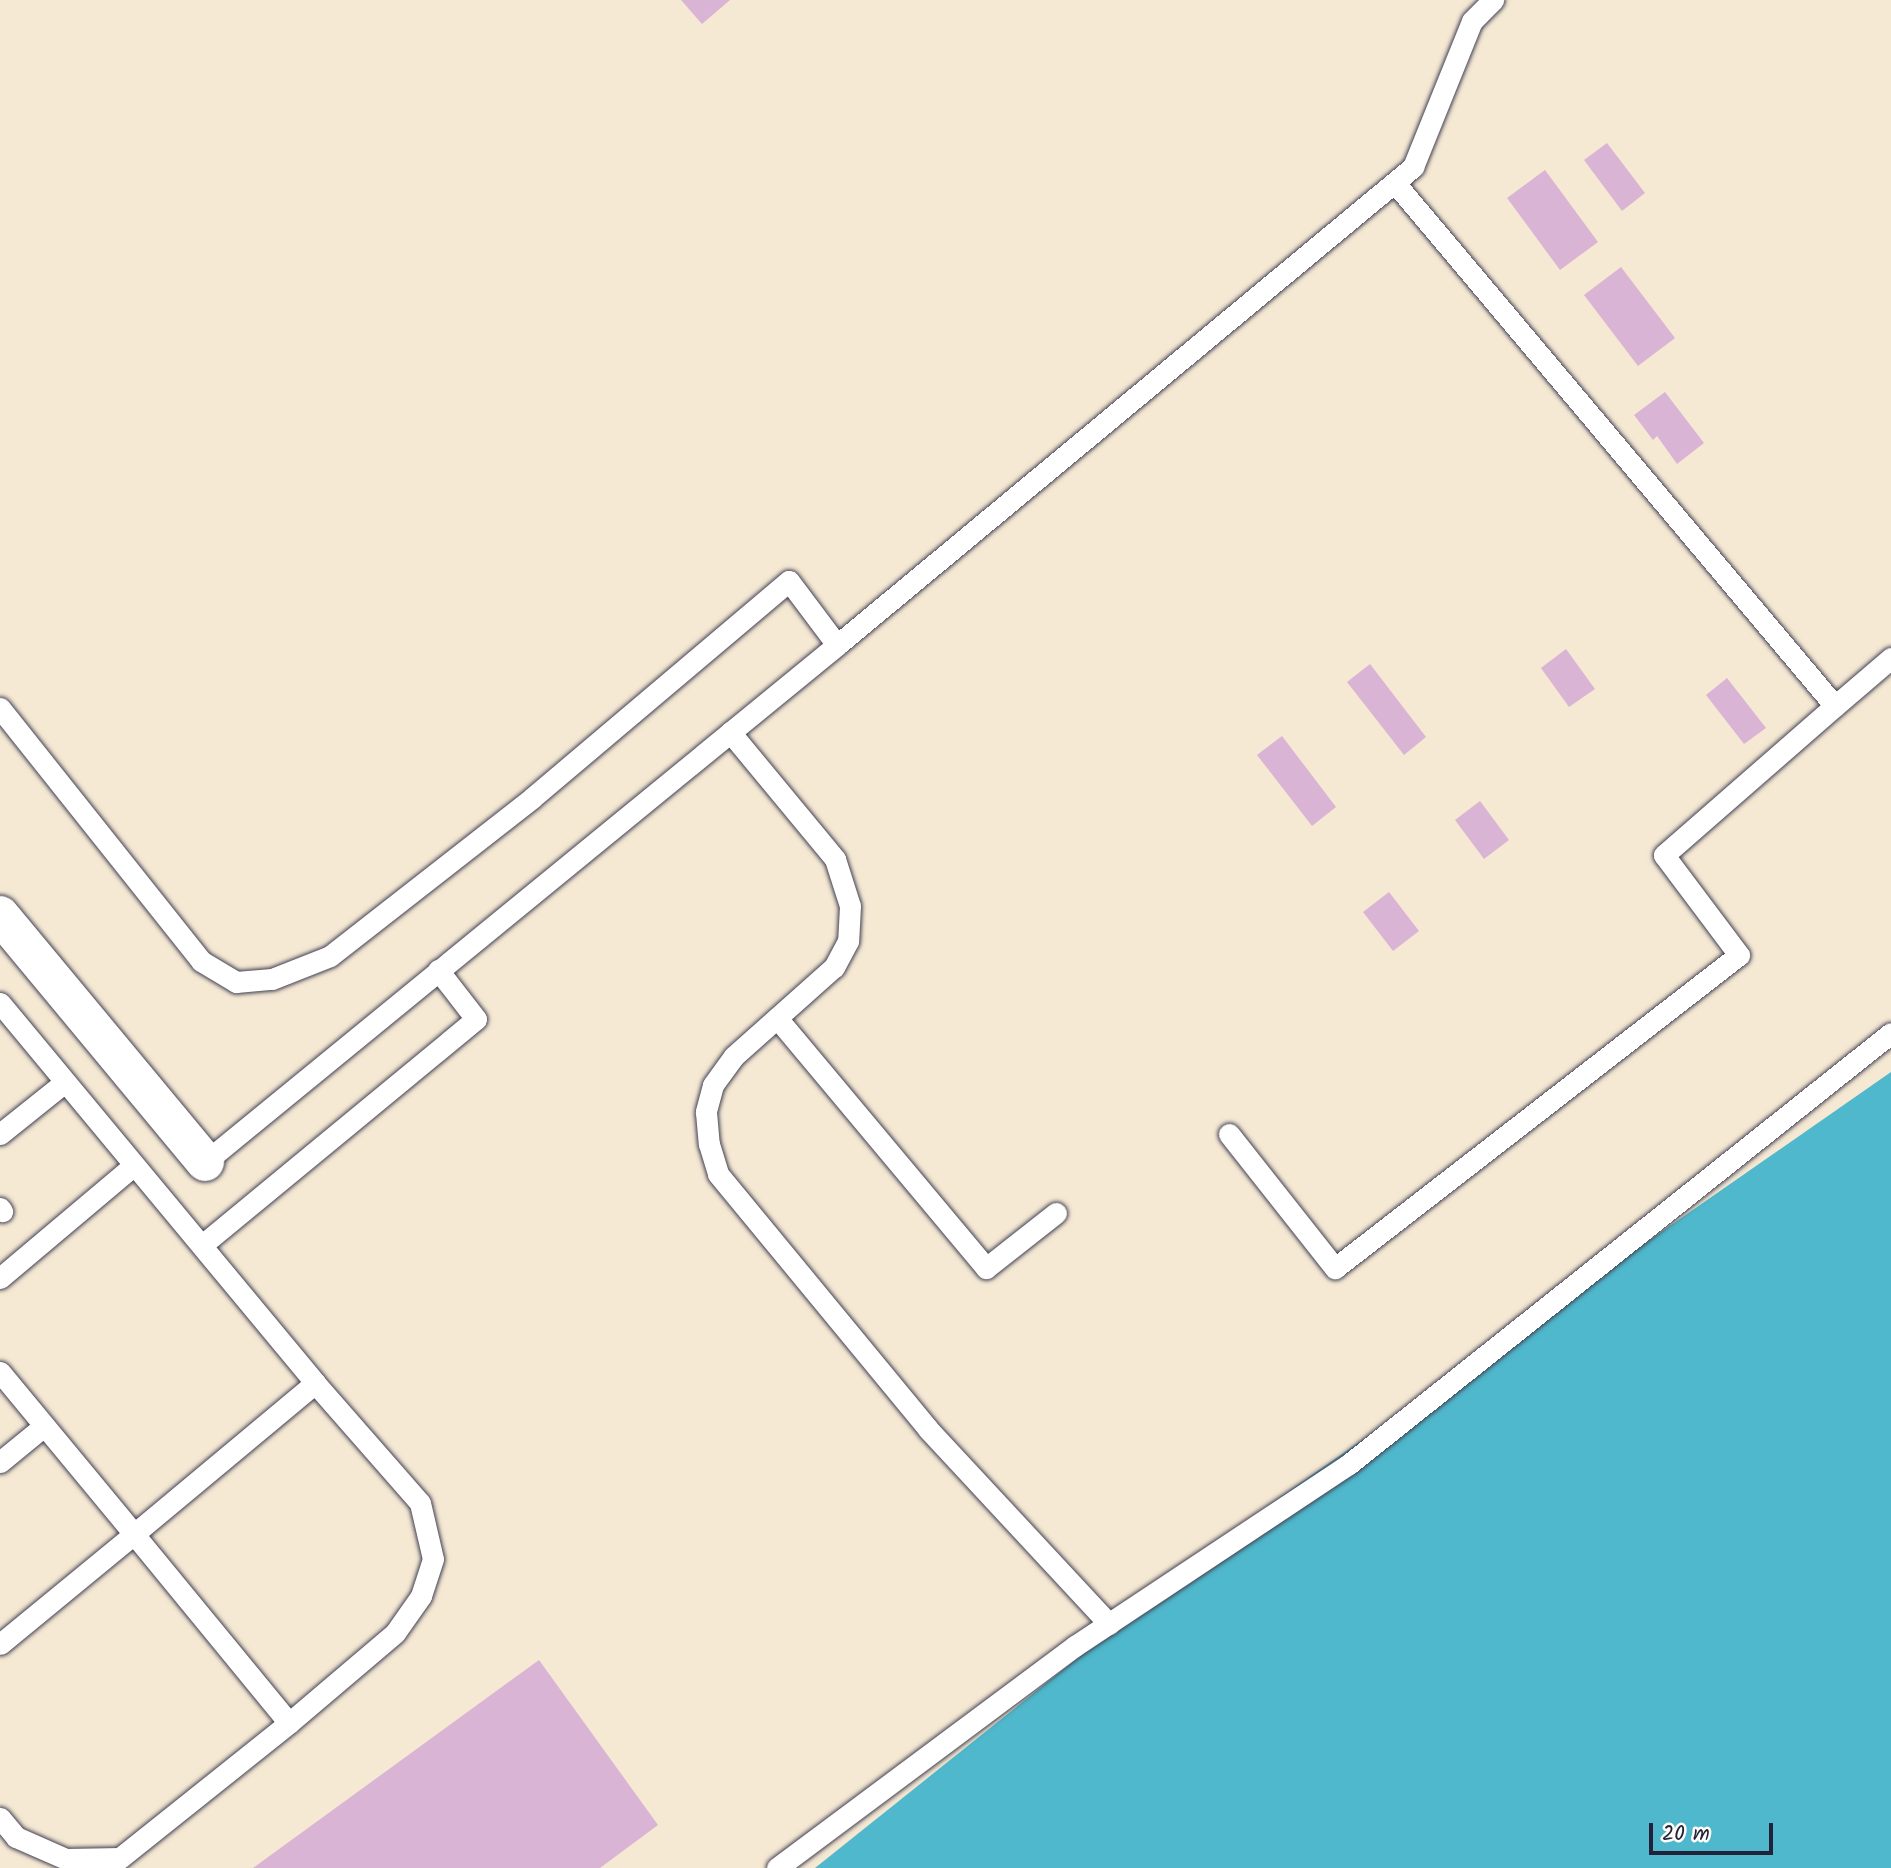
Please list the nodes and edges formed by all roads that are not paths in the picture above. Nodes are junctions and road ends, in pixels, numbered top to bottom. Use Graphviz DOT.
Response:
graph roads {
  1 [pos="1493,0"];
  2 [pos="1395,183"];
  3 [pos="837,645"];
  4 [pos="1891,658"];
  5 [pos="1835,706"];
  6 [pos="0,708"];
  7 [pos="730,732"];
  8 [pos="0,915"];
  9 [pos="438,970"];
  10 [pos="2,1010"];
  11 [pos="777,1018"];
  12 [pos="1891,1033"];
  13 [pos="65,1082"];
  14 [pos="0,1134"];
  15 [pos="1229,1134"];
  16 [pos="205,1162"];
  17 [pos="134,1165"];
  18 [pos="1056,1213"];
  19 [pos="202,1245"];
  20 [pos="0,1278"];
  21 [pos="0,1372"];
  22 [pos="315,1383"];
  23 [pos="44,1426"];
  24 [pos="0,1462"];
  25 [pos="134,1534"];
  26 [pos="1108,1624"];
  27 [pos="0,1644"];
  28 [pos="289,1723"];
  29 [pos="0,1818"];
  30 [pos="777,1868"];
  1 -- 2 [label="lane"];
  2 -- 3 [label="lane"];
  2 -- 5 [label="lane"];
  3 -- 6 [label="lane"];
  3 -- 7 [label="lane"];
  4 -- 5 [label="lane"];
  5 -- 15 [label="lane"];
  7 -- 9 [label="lane"];
  7 -- 11 [label="lane"];
  8 -- 16 [label="street"];
  9 -- 16 [label="lane"];
  9 -- 19 [label="lane"];
  10 -- 13 [label="lane"];
  11 -- 18 [label="lane"];
  11 -- 26 [label="lane"];
  12 -- 26 [label="lane"];
  13 -- 14 [label="lane"];
  13 -- 17 [label="lane"];
  17 -- 19 [label="lane"];
  17 -- 20 [label="lane"];
  19 -- 22 [label="lane"];
  21 -- 23 [label="lane"];
  22 -- 25 [label="lane"];
  22 -- 28 [label="lane"];
  23 -- 24 [label="lane"];
  23 -- 25 [label="lane"];
  25 -- 27 [label="lane"];
  25 -- 28 [label="lane"];
  26 -- 30 [label="lane"];
  28 -- 29 [label="lane"];
}
